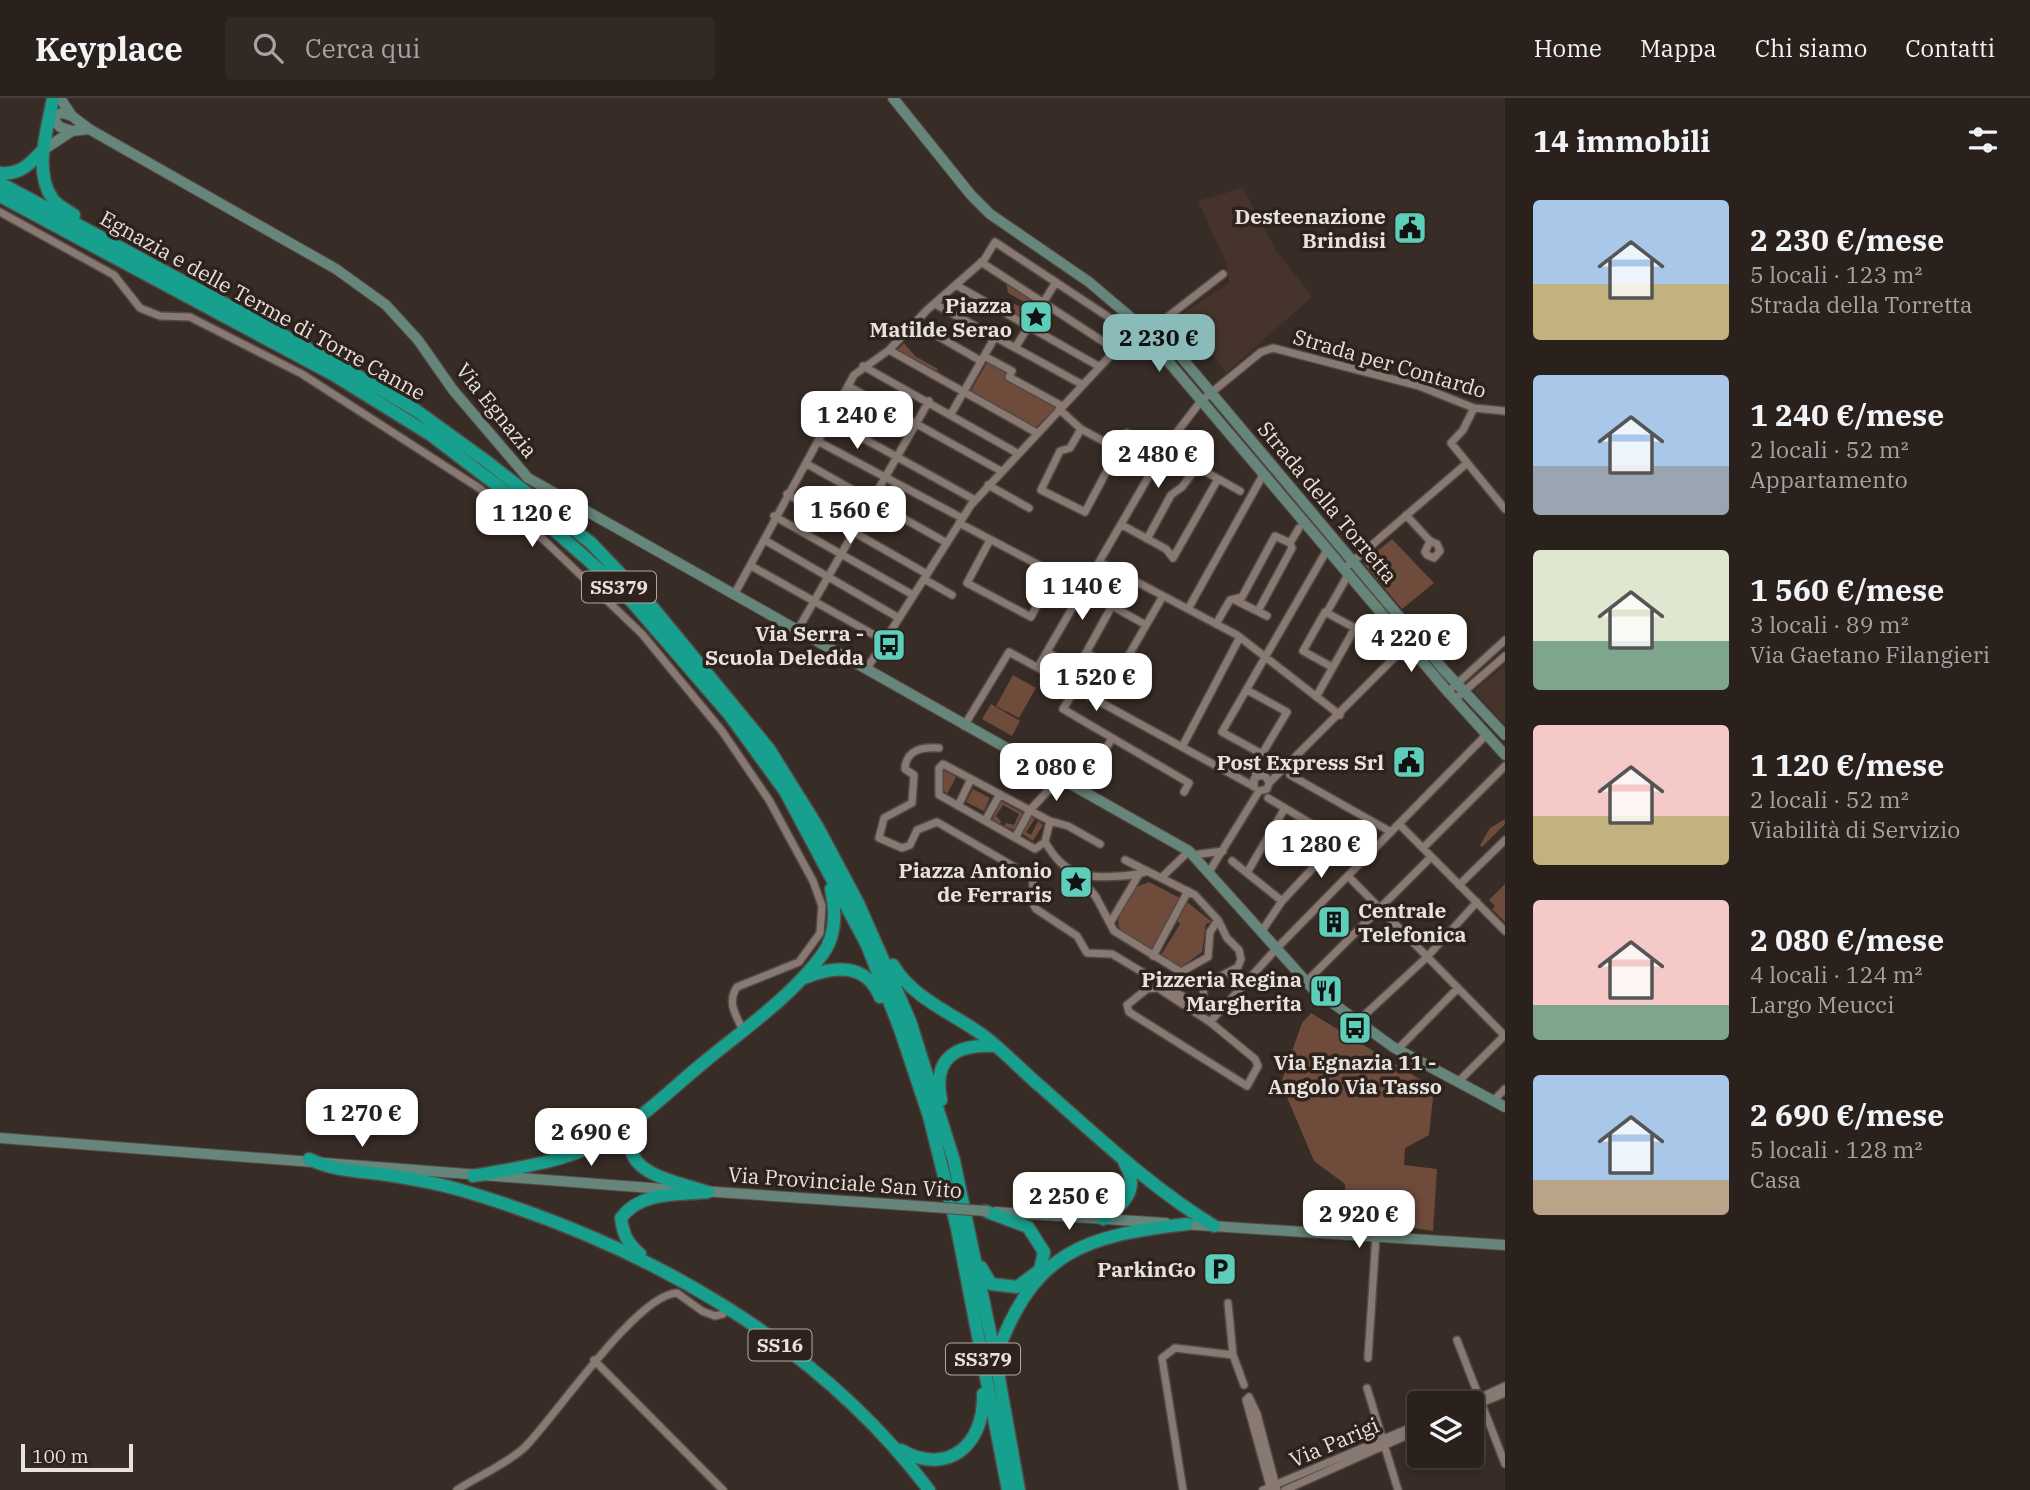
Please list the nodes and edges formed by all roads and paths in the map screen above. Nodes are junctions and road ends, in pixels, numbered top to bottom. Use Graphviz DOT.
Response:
graph roads {
  1 [pos="53,98"];
  2 [pos="60,98"];
  3 [pos="893,98"];
  4 [pos="50,116"];
  5 [pos="72,116"];
  6 [pos="89,128"];
  7 [pos="72,131"];
  8 [pos="43,150"];
  9 [pos="0,173"];
  10 [pos="0,183"];
  11 [pos="0,196"];
  12 [pos="0,212"];
  13 [pos="117,246"];
  14 [pos="981,262"];
  15 [pos="1223,274"];
  16 [pos="1056,282"];
  17 [pos="956,285"];
  18 [pos="1043,303"];
  19 [pos="935,304"];
  20 [pos="915,323"];
  21 [pos="1028,326"];
  22 [pos="1148,332"];
  23 [pos="995,337"];
  24 [pos="1015,348"];
  25 [pos="889,350"];
  26 [pos="1116,351"];
  27 [pos="983,358"];
  28 [pos="863,366"];
  29 [pos="1100,367"];
  30 [pos="1083,385"];
  31 [pos="850,387"];
  32 [pos="964,391"];
  33 [pos="1211,393"];
  34 [pos="929,401"];
  35 [pos="1201,401"];
  36 [pos="1061,408"];
  37 [pos="1474,408"];
  38 [pos="1505,411"];
  39 [pos="951,414"];
  40 [pos="830,420"];
  41 [pos="916,424"];
  42 [pos="1081,429"];
  43 [pos="1037,433"];
  44 [pos="821,443"];
  45 [pos="1118,449"];
  46 [pos="1164,450"];
  47 [pos="1017,453"];
  48 [pos="897,458"];
  49 [pos="807,464"];
  50 [pos="1466,464"];
  51 [pos="1001,471"];
  52 [pos="1263,475"];
  53 [pos="886,478"];
  54 [pos="1218,479"];
  55 [pos="988,485"];
  56 [pos="1240,491"];
  57 [pos="787,494"];
  58 [pos="975,500"];
  59 [pos="872,501"];
  60 [pos="1028,508"];
  61 [pos="1505,509"];
  62 [pos="1406,515"];
  63 [pos="774,516"];
  64 [pos="961,521"];
  65 [pos="1122,525"];
  66 [pos="1299,528"];
  67 [pos="854,532"];
  68 [pos="1147,539"];
  69 [pos="990,540"];
  70 [pos="1430,541"];
  71 [pos="768,542"];
  72 [pos="947,543"];
  73 [pos="1290,543"];
  74 [pos="1327,550"];
  75 [pos="842,554"];
  76 [pos="1353,561"];
  77 [pos="1101,563"];
  78 [pos="753,567"];
  79 [pos="1346,572"];
  80 [pos="829,576"];
  81 [pos="925,576"];
  82 [pos="1086,587"];
  83 [pos="734,595"];
  84 [pos="914,595"];
  85 [pos="952,595"];
  86 [pos="1163,596"];
  87 [pos="1234,599"];
  88 [pos="814,602"];
  89 [pos="1112,606"];
  90 [pos="1188,609"];
  91 [pos="1258,611"];
  92 [pos="1327,612"];
  93 [pos="1267,616"];
  94 [pos="899,618"];
  95 [pos="1216,624"];
  96 [pos="1146,625"];
  97 [pos="797,631"];
  98 [pos="1240,637"];
  99 [pos="1505,640"];
  100 [pos="885,641"];
  101 [pos="1408,645"];
  102 [pos="1047,652"];
  103 [pos="1087,653"];
  104 [pos="1505,656"];
  105 [pos="1267,658"];
  106 [pos="1038,667"];
  107 [pos="1332,667"];
  108 [pos="866,670"];
  109 [pos="1076,688"];
  110 [pos="1461,688"];
  111 [pos="1247,690"];
  112 [pos="1451,696"];
  113 [pos="1316,697"];
  114 [pos="1340,715"];
  115 [pos="964,726"];
  116 [pos="1486,735"];
  117 [pos="1505,735"];
  118 [pos="1112,738"];
  119 [pos="1182,747"];
  120 [pos="939,748"];
  121 [pos="1262,754"];
  122 [pos="1505,755"];
  123 [pos="1505,766"];
  124 [pos="1290,775"];
  125 [pos="1061,777"];
  126 [pos="1256,777"];
  127 [pos="971,779"];
  128 [pos="1269,783"];
  129 [pos="1083,789"];
  130 [pos="1256,789"];
  131 [pos="1184,792"];
  132 [pos="1000,794"];
  133 [pos="1268,798"];
  134 [pos="958,806"];
  135 [pos="1285,807"];
  136 [pos="1030,810"];
  137 [pos="985,821"];
  138 [pos="1050,821"];
  139 [pos="1399,824"];
  140 [pos="1391,832"];
  141 [pos="1015,838"];
  142 [pos="1340,839"];
  143 [pos="1505,840"];
  144 [pos="1045,842"];
  145 [pos="1100,844"];
  146 [pos="1423,848"];
  147 [pos="1223,850"];
  148 [pos="1357,851"];
  149 [pos="1191,853"];
  150 [pos="1431,857"];
  151 [pos="1125,860"];
  152 [pos="1231,861"];
  153 [pos="1147,871"];
  154 [pos="1248,871"];
  155 [pos="1209,872"];
  156 [pos="827,875"];
  157 [pos="1078,875"];
  158 [pos="1138,876"];
  159 [pos="1348,876"];
  160 [pos="1161,878"];
  161 [pos="1459,885"];
  162 [pos="1188,891"];
  163 [pos="1282,901"];
  164 [pos="1477,902"];
  165 [pos="858,903"];
  166 [pos="1380,908"];
  167 [pos="1218,920"];
  168 [pos="1110,923"];
  169 [pos="1262,931"];
  170 [pos="1505,931"];
  171 [pos="1277,948"];
  172 [pos="1153,957"];
  173 [pos="1427,957"];
  174 [pos="797,980"];
  175 [pos="1306,982"];
  176 [pos="1458,988"];
  177 [pos="1357,1022"];
  178 [pos="1210,1023"];
  179 [pos="743,1030"];
  180 [pos="1505,1035"];
  181 [pos="995,1046"];
  182 [pos="1398,1049"];
  183 [pos="914,1070"];
  184 [pos="1458,1082"];
  185 [pos="1505,1089"];
  186 [pos="1494,1100"];
  187 [pos="1505,1107"];
  188 [pos="641,1115"];
  189 [pos="0,1138"];
  190 [pos="1121,1158"];
  191 [pos="309,1159"];
  192 [pos="954,1161"];
  193 [pos="473,1176"];
  194 [pos="708,1192"];
  195 [pos="985,1211"];
  196 [pos="1103,1219"];
  197 [pos="1187,1224"];
  198 [pos="1214,1226"];
  199 [pos="969,1231"];
  200 [pos="1376,1236"];
  201 [pos="1505,1245"];
  202 [pos="657,1267"];
  203 [pos="969,1290"];
  204 [pos="1228,1303"];
  205 [pos="727,1306"];
  206 [pos="1457,1340"];
  207 [pos="1233,1355"];
  208 [pos="995,1356"];
  209 [pos="1368,1358"];
  210 [pos="594,1360"];
  211 [pos="1244,1385"];
  212 [pos="1505,1386"];
  213 [pos="1367,1388"];
  214 [pos="1478,1391"];
  215 [pos="1505,1393"];
  216 [pos="1484,1399"];
  217 [pos="1484,1399"];
  218 [pos="1484,1406"];
  219 [pos="1407,1431"];
  220 [pos="1407,1434"];
  221 [pos="888,1443"];
  222 [pos="1384,1443"];
  223 [pos="936,1461"];
  224 [pos="1505,1464"];
  225 [pos="927,1488"];
  226 [pos="1271,1489"];
  227 [pos="457,1490"];
  228 [pos="723,1490"];
  229 [pos="1008,1490"];
  230 [pos="1019,1490"];
  231 [pos="1183,1490"];
  232 [pos="1285,1490"];
  233 [pos="1398,1490"];
  1 -- 4 [label="highway"];
  2 -- 5 [label="street"];
  3 -- 22 [label="street, Strada della Torretta"];
  4 -- 5 [label="street"];
  4 -- 7 [label="street"];
  4 -- 8 [label="highway"];
  5 -- 6 [label="street, Via Egnazia"];
  6 -- 7 [label="street"];
  6 -- 83 [label="street, Via Egnazia"];
  7 -- 8 [label="street"];
  8 -- 9 [label="highway"];
  8 -- 13 [label="highway"];
  10 -- 13 [label="highway, Egnazia e delle Terme di Torre Canne / SS379"];
  11 -- 156 [label="highway, Egnazia e delle Terme di Torre Canne / SS379"];
  12 -- 179 [label="street"];
  13 -- 165 [label="highway, Egnazia e delle Terme di Torre Canne / SS379"];
  14 -- 16 [label="street, Strada della Torretta"];
  14 -- 17 [label="street"];
  14 -- 18 [label="street"];
  15 -- 22 [label="street"];
  16 -- 18 [label="street"];
  16 -- 22 [label="street, Strada della Torretta"];
  17 -- 19 [label="street"];
  17 -- 21 [label="street"];
  18 -- 21 [label="street"];
  18 -- 26 [label="street"];
  19 -- 20 [label="street"];
  19 -- 23 [label="street"];
  20 -- 25 [label="street"];
  20 -- 27 [label="street"];
  21 -- 24 [label="street"];
  21 -- 29 [label="street"];
  22 -- 26 [label="street"];
  22 -- 33 [label="street, Strada della Torretta"];
  22 -- 35 [label="street, Strada della Torretta"];
  23 -- 24 [label="street"];
  23 -- 27 [label="street"];
  24 -- 30 [label="street"];
  25 -- 28 [label="street"];
  25 -- 32 [label="street"];
  26 -- 29 [label="street"];
  27 -- 32 [label="street"];
  27 -- 36 [label="street"];
  28 -- 34 [label="street"];
  28 -- 57 [label="street"];
  29 -- 30 [label="street"];
  30 -- 36 [label="street"];
  31 -- 41 [label="street"];
  32 -- 39 [label="street"];
  32 -- 43 [label="street"];
  33 -- 35 [label="street, Strada per Contardo"];
  33 -- 37 [label="street, Strada per Contardo"];
  33 -- 76 [label="street, Strada della Torretta"];
  34 -- 39 [label="street"];
  34 -- 41 [label="street"];
  35 -- 46 [label="street, Strada per Contardo"];
  35 -- 52 [label="street, Strada della Torretta"];
  36 -- 42 [label="street"];
  36 -- 43 [label="street"];
  37 -- 38 [label="street, Strada per Contardo"];
  37 -- 50 [label="street"];
  39 -- 47 [label="street"];
  40 -- 48 [label="street"];
  41 -- 48 [label="street"];
  41 -- 51 [label="street"];
  42 -- 45 [label="street"];
  42 -- 45 [label="street"];
  43 -- 47 [label="street"];
  44 -- 53 [label="street"];
  45 -- 46 [label="street"];
  46 -- 65 [label="street, Strada per Contardo"];
  47 -- 51 [label="street"];
  48 -- 53 [label="street"];
  48 -- 58 [label="street"];
  49 -- 59 [label="street"];
  50 -- 61 [label="street"];
  50 -- 62 [label="street"];
  51 -- 55 [label="street"];
  52 -- 74 [label="street, Strada della Torretta"];
  52 -- 90 [label="street"];
  53 -- 59 [label="street"];
  53 -- 64 [label="street"];
  54 -- 56 [label="street"];
  54 -- 68 [label="street"];
  54 -- 68 [label="street"];
  55 -- 58 [label="street"];
  55 -- 60 [label="street"];
  57 -- 63 [label="street"];
  57 -- 67 [label="street"];
  58 -- 64 [label="street"];
  59 -- 67 [label="street"];
  59 -- 72 [label="street"];
  62 -- 70 [label="street"];
  62 -- 76 [label="street"];
  63 -- 75 [label="street"];
  63 -- 83 [label="street"];
  64 -- 69 [label="street"];
  64 -- 72 [label="street"];
  65 -- 68 [label="street"];
  65 -- 77 [label="street, Strada per Contardo"];
  66 -- 73 [label="street"];
  67 -- 75 [label="street"];
  67 -- 81 [label="street"];
  69 -- 69 [label="street"];
  71 -- 80 [label="street"];
  72 -- 81 [label="street"];
  73 -- 87 [label="street"];
  73 -- 91 [label="street"];
  74 -- 79 [label="street, Strada della Torretta"];
  74 -- 105 [label="street"];
  75 -- 80 [label="street"];
  75 -- 84 [label="street"];
  76 -- 79 [label="street"];
  76 -- 110 [label="street, Strada della Torretta"];
  77 -- 82 [label="street, Strada per Contardo"];
  77 -- 86 [label="street"];
  78 -- 88 [label="street"];
  79 -- 92 [label="street"];
  79 -- 101 [label="street, Strada della Torretta"];
  80 -- 88 [label="street"];
  80 -- 94 [label="street"];
  81 -- 84 [label="street"];
  81 -- 85 [label="street"];
  82 -- 89 [label="street"];
  82 -- 102 [label="street, Strada per Contardo"];
  83 -- 97 [label="street, Via Egnazia"];
  84 -- 94 [label="street"];
  86 -- 90 [label="street"];
  86 -- 96 [label="street"];
  87 -- 91 [label="street"];
  87 -- 95 [label="street"];
  88 -- 97 [label="street"];
  88 -- 100 [label="street"];
  89 -- 96 [label="street"];
  89 -- 103 [label="street"];
  90 -- 95 [label="street"];
  91 -- 93 [label="street"];
  92 -- 107 [label="street"];
  92 -- 107 [label="street"];
  94 -- 100 [label="street"];
  95 -- 98 [label="street"];
  96 -- 103 [label="street"];
  97 -- 108 [label="street, Via Egnazia"];
  98 -- 105 [label="street"];
  98 -- 119 [label="street"];
  99 -- 110 [label="street"];
  100 -- 108 [label="street"];
  101 -- 112 [label="street, Strada della Torretta"];
  101 -- 114 [label="street"];
  102 -- 103 [label="street"];
  102 -- 106 [label="street, Strada per Contardo"];
  104 -- 110 [label="street"];
  105 -- 111 [label="street"];
  105 -- 113 [label="street"];
  106 -- 109 [label="street"];
  106 -- 115 [label="street"];
  107 -- 113 [label="street"];
  108 -- 115 [label="street, Via Egnazia"];
  109 -- 118 [label="street"];
  109 -- 119 [label="street"];
  110 -- 112 [label="street"];
  110 -- 117 [label="street, Strada della Torretta"];
  111 -- 121 [label="street"];
  111 -- 121 [label="street"];
  112 -- 116 [label="street, Strada della Torretta"];
  113 -- 114 [label="street"];
  114 -- 128 [label="street"];
  115 -- 125 [label="street, Via Egnazia"];
  116 -- 122 [label="street, Strada della Torretta"];
  116 -- 139 [label="street"];
  118 -- 129 [label="street"];
  118 -- 131 [label="street"];
  119 -- 130 [label="street"];
  120 -- 167 [label="street"];
  121 -- 126 [label="street"];
  123 -- 146 [label="street"];
  124 -- 140 [label="street"];
  125 -- 129 [label="street, Via Egnazia"];
  125 -- 136 [label="street"];
  126 -- 128 [label="street"];
  126 -- 130 [label="street"];
  127 -- 132 [label="street"];
  127 -- 134 [label="street"];
  127 -- 134 [label="street"];
  128 -- 130 [label="street"];
  129 -- 149 [label="street, Via Egnazia"];
  130 -- 147 [label="street"];
  132 -- 136 [label="street"];
  132 -- 137 [label="street"];
  133 -- 135 [label="street"];
  134 -- 137 [label="street"];
  135 -- 142 [label="street"];
  135 -- 154 [label="street"];
  136 -- 138 [label="street"];
  136 -- 141 [label="street"];
  137 -- 141 [label="street"];
  138 -- 144 [label="street"];
  138 -- 145 [label="street"];
  139 -- 140 [label="street"];
  139 -- 146 [label="street"];
  140 -- 159 [label="street"];
  141 -- 144 [label="street"];
  142 -- 148 [label="street"];
  142 -- 163 [label="street"];
  143 -- 161 [label="street"];
  144 -- 157 [label="street"];
  146 -- 150 [label="street"];
  147 -- 149 [label="street"];
  147 -- 155 [label="street"];
  149 -- 155 [label="street, Via Egnazia"];
  149 -- 160 [label="street"];
  150 -- 161 [label="street"];
  150 -- 166 [label="street"];
  151 -- 153 [label="street"];
  152 -- 154 [label="street"];
  153 -- 158 [label="street"];
  153 -- 160 [label="street"];
  154 -- 163 [label="street"];
  155 -- 169 [label="street, Via Egnazia"];
  156 -- 174 [label="highway"];
  156 -- 183 [label="highway, Egnazia e delle Terme di Torre Canne / SS379"];
  157 -- 158 [label="street"];
  157 -- 168 [label="street"];
  158 -- 168 [label="street"];
  159 -- 166 [label="street"];
  159 -- 171 [label="street"];
  160 -- 162 [label="street"];
  161 -- 164 [label="street"];
  162 -- 167 [label="street"];
  162 -- 172 [label="street"];
  163 -- 169 [label="street"];
  164 -- 170 [label="street"];
  164 -- 173 [label="street"];
  165 -- 181 [label="highway"];
  165 -- 192 [label="highway, Egnazia e delle Terme di Torre Canne / SS379"];
  166 -- 173 [label="street"];
  166 -- 175 [label="street"];
  167 -- 172 [label="street"];
  168 -- 172 [label="street"];
  169 -- 171 [label="street, Via Egnazia"];
  171 -- 175 [label="street, Via Egnazia"];
  171 -- 178 [label="street"];
  173 -- 176 [label="street"];
  173 -- 177 [label="street"];
  174 -- 179 [label="highway"];
  174 -- 183 [label="highway"];
  175 -- 177 [label="street, Via Egnazia"];
  176 -- 180 [label="street"];
  176 -- 182 [label="street"];
  177 -- 182 [label="street, Via Egnazia"];
  178 -- 178 [label="street"];
  179 -- 188 [label="highway"];
  180 -- 184 [label="street"];
  181 -- 190 [label="highway"];
  181 -- 192 [label="highway"];
  182 -- 184 [label="street, Via Egnazia"];
  183 -- 203 [label="highway, Egnazia e delle Terme di Torre Canne / SS379"];
  184 -- 186 [label="street, Via Egnazia"];
  185 -- 186 [label="street"];
  186 -- 187 [label="street, Via Egnazia"];
  188 -- 193 [label="highway"];
  188 -- 194 [label="highway"];
  189 -- 191 [label="street, Via Provinciale San Vito"];
  190 -- 196 [label="highway"];
  190 -- 198 [label="highway"];
  191 -- 193 [label="street, Via Provinciale San Vito"];
  191 -- 202 [label="highway, SS16"];
  192 -- 199 [label="highway, Egnazia e delle Terme di Torre Canne"];
  193 -- 194 [label="street, Via Provinciale San Vito"];
  194 -- 195 [label="street, Via Provinciale San Vito, bridge"];
  194 -- 202 [label="highway"];
  195 -- 196 [label="street, Via Provinciale San Vito"];
  195 -- 199 [label="highway"];
  196 -- 197 [label="street, Via Provinciale San Vito"];
  197 -- 198 [label="street, Via Provinciale San Vito"];
  197 -- 208 [label="highway"];
  198 -- 200 [label="street, Via Provinciale San Vito"];
  199 -- 208 [label="highway, Egnazia e delle Terme di Torre Canne"];
  200 -- 201 [label="street, Via Provinciale San Vito"];
  200 -- 209 [label="street"];
  202 -- 205 [label="highway, SS16"];
  203 -- 223 [label="highway"];
  203 -- 229 [label="highway, Egnazia e delle Terme di Torre Canne / SS379"];
  204 -- 207 [label="street"];
  205 -- 210 [label="street"];
  205 -- 221 [label="highway, SS16"];
  206 -- 214 [label="street"];
  207 -- 211 [label="street"];
  207 -- 231 [label="street"];
  208 -- 230 [label="highway, Egnazia e delle Terme di Torre Canne"];
  210 -- 227 [label="street"];
  210 -- 228 [label="street"];
  212 -- 216 [label="street"];
  213 -- 222 [label="street"];
  215 -- 217 [label="street"];
  218 -- 224 [label="street"];
  219 -- 222 [label="street, Via Parigi"];
  220 -- 222 [label="street, Via Parigi"];
  221 -- 223 [label="highway"];
  221 -- 225 [label="highway, SS16"];
  222 -- 226 [label="street, Via Parigi"];
  222 -- 232 [label="street, Via Parigi"];
  222 -- 233 [label="street"];
  223 -- 225 [label="highway"];
  226 -- 226 [label="street"];
}
